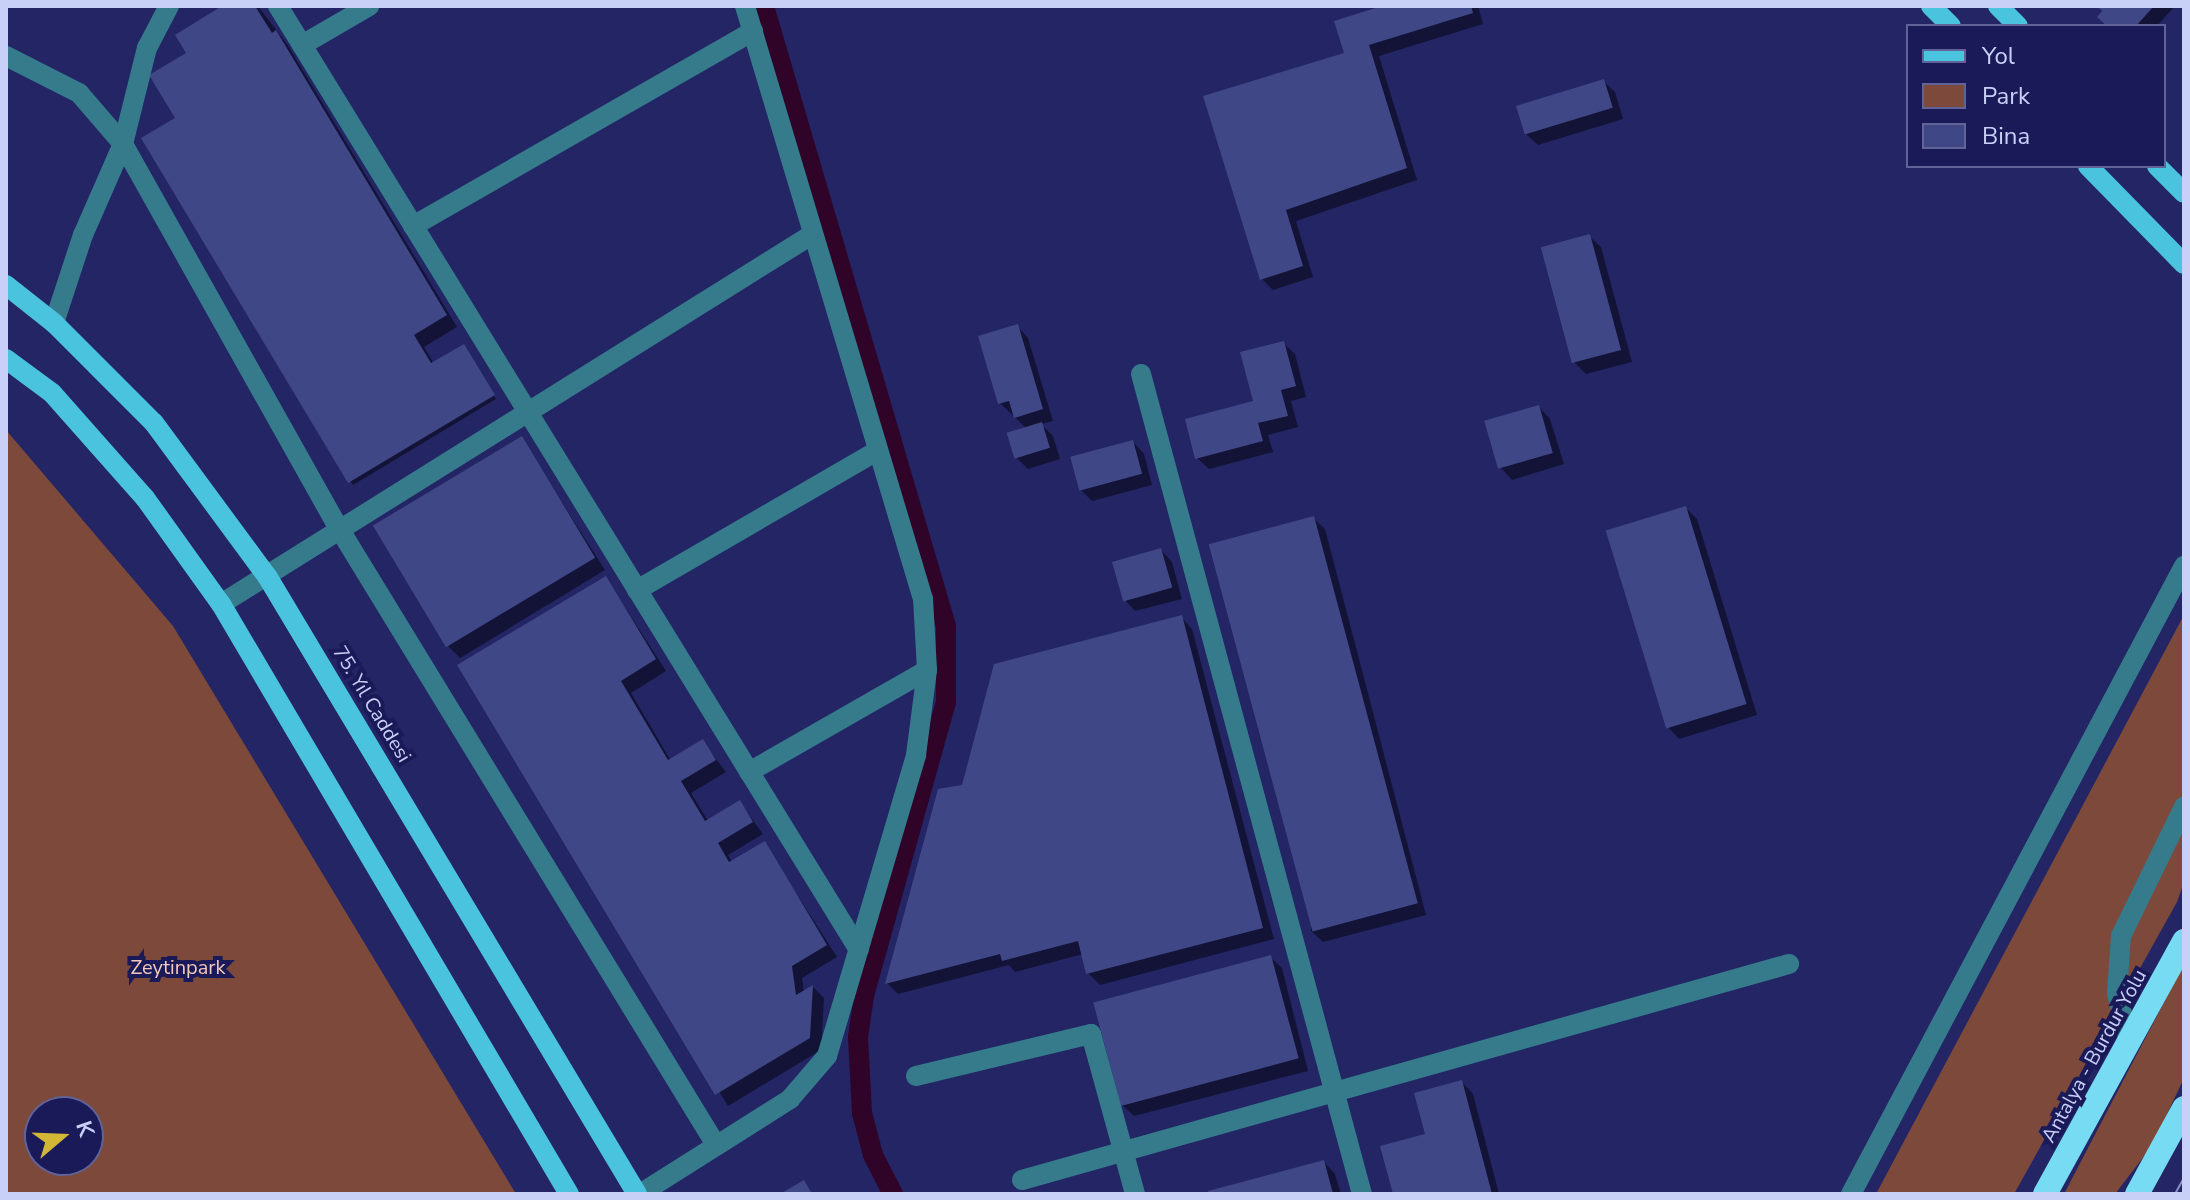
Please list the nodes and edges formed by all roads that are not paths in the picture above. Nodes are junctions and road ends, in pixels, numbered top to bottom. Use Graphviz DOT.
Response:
graph roads {
  1 [pos="169,6"];
  2 [pos="278,6"];
  3 [pos="369,6"];
  4 [pos="745,6"];
  5 [pos="1931,6"];
  6 [pos="1998,6"];
  7 [pos="1949,24"];
  8 [pos="2016,24"];
  9 [pos="753,31"];
  10 [pos="302,45"];
  11 [pos="6,56"];
  12 [pos="123,144"];
  13 [pos="2090,168"];
  14 [pos="2159,168"];
  15 [pos="2184,193"];
  16 [pos="413,226"];
  17 [pos="813,234"];
  18 [pos="2184,264"];
  19 [pos="6,285"];
  20 [pos="54,323"];
  21 [pos="6,359"];
  22 [pos="1141,374"];
  23 [pos="528,412"];
  24 [pos="877,451"];
  25 [pos="340,530"];
  26 [pos="2184,566"];
  27 [pos="267,576"];
  28 [pos="637,590"];
  29 [pos="221,604"];
  30 [pos="927,670"];
  31 [pos="749,772"];
  32 [pos="2184,807"];
  33 [pos="2184,941"];
  34 [pos="859,950"];
  35 [pos="1789,964"];
  36 [pos="2129,1042"];
  37 [pos="916,1076"];
  38 [pos="1335,1094"];
  39 [pos="2184,1108"];
  40 [pos="716,1145"];
  41 [pos="1124,1152"];
  42 [pos="1022,1180"];
  43 [pos="569,1194"];
  44 [pos="638,1194"];
  45 [pos="1135,1194"];
  46 [pos="1362,1194"];
  47 [pos="1851,1194"];
  48 [pos="2045,1194"];
  49 [pos="2137,1194"];
  1 -- 12 [label="street"];
  2 -- 10 [label="street"];
  3 -- 10 [label="street"];
  4 -- 9 [label="street"];
  5 -- 7 [label="main road"];
  6 -- 8 [label="main road"];
  9 -- 16 [label="street"];
  9 -- 17 [label="street"];
  10 -- 16 [label="street"];
  11 -- 12 [label="street"];
  12 -- 20 [label="street"];
  12 -- 25 [label="street"];
  13 -- 18 [label="main road"];
  14 -- 15 [label="main road"];
  16 -- 23 [label="street"];
  17 -- 23 [label="street"];
  17 -- 24 [label="street"];
  19 -- 20 [label="main road, 75. Yıl Caddesi"];
  20 -- 27 [label="main road, 75. Yıl Caddesi"];
  21 -- 29 [label="main road"];
  22 -- 38 [label="street"];
  23 -- 25 [label="street"];
  23 -- 28 [label="street"];
  24 -- 28 [label="street"];
  24 -- 30 [label="street"];
  25 -- 27 [label="street"];
  25 -- 40 [label="street"];
  26 -- 47 [label="street"];
  27 -- 29 [label="street"];
  27 -- 44 [label="main road, 75. Yıl Caddesi"];
  28 -- 31 [label="street"];
  29 -- 43 [label="main road"];
  30 -- 31 [label="street"];
  30 -- 34 [label="street"];
  31 -- 34 [label="street"];
  32 -- 36 [label="street"];
  33 -- 36 [label="highway, Antalya - Burdur Yolu"];
  34 -- 40 [label="street"];
  35 -- 38 [label="street"];
  36 -- 48 [label="highway, Antalya - Burdur Yolu"];
  37 -- 41 [label="street"];
  38 -- 41 [label="street"];
  38 -- 46 [label="street"];
  39 -- 49 [label="highway"];
  40 -- 44 [label="street"];
  41 -- 42 [label="street"];
  41 -- 45 [label="street"];
}
